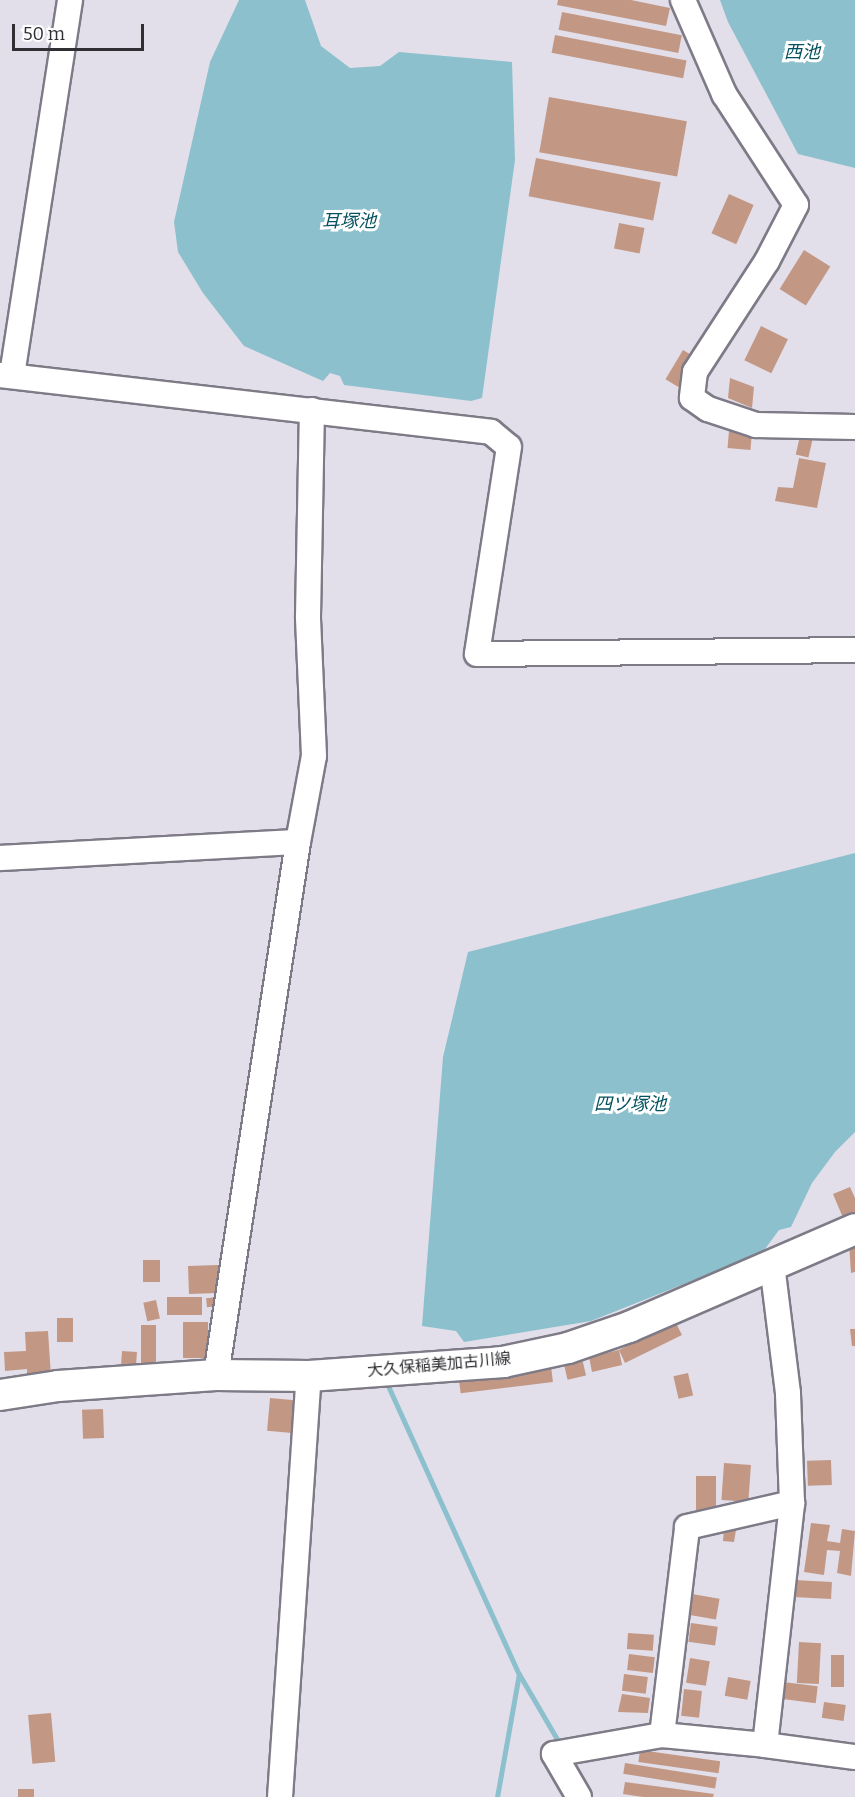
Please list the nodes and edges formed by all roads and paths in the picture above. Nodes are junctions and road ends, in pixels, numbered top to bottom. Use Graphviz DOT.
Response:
graph roads {
  1 [pos="70,0"];
  2 [pos="683,0"];
  3 [pos="6,375"];
  4 [pos="312,410"];
  5 [pos="855,427"];
  6 [pos="855,650"];
  7 [pos="298,842"];
  8 [pos="0,858"];
  9 [pos="855,1228"];
  10 [pos="772,1264"];
  11 [pos="216,1375"];
  12 [pos="309,1376"];
  13 [pos="0,1395"];
  14 [pos="792,1503"];
  15 [pos="662,1735"];
  16 [pos="765,1745"];
  17 [pos="855,1757"];
  18 [pos="280,1797"];
  19 [pos="579,1797"];
  1 -- 3 [label="street"];
  2 -- 5 [label="street"];
  3 -- 4 [label="street"];
  4 -- 6 [label="street"];
  4 -- 7 [label="street"];
  7 -- 8 [label="street"];
  7 -- 11 [label="street"];
  9 -- 10 [label="main road, 大久保稲美加古川線"];
  10 -- 12 [label="main road, 大久保稲美加古川線"];
  10 -- 14 [label="street"];
  11 -- 12 [label="main road, 大久保稲美加古川線"];
  11 -- 13 [label="main road, 大久保稲美加古川線"];
  12 -- 18 [label="street"];
  14 -- 15 [label="street"];
  14 -- 16 [label="street"];
  15 -- 16 [label="street"];
  15 -- 19 [label="street"];
  16 -- 17 [label="street"];
}
